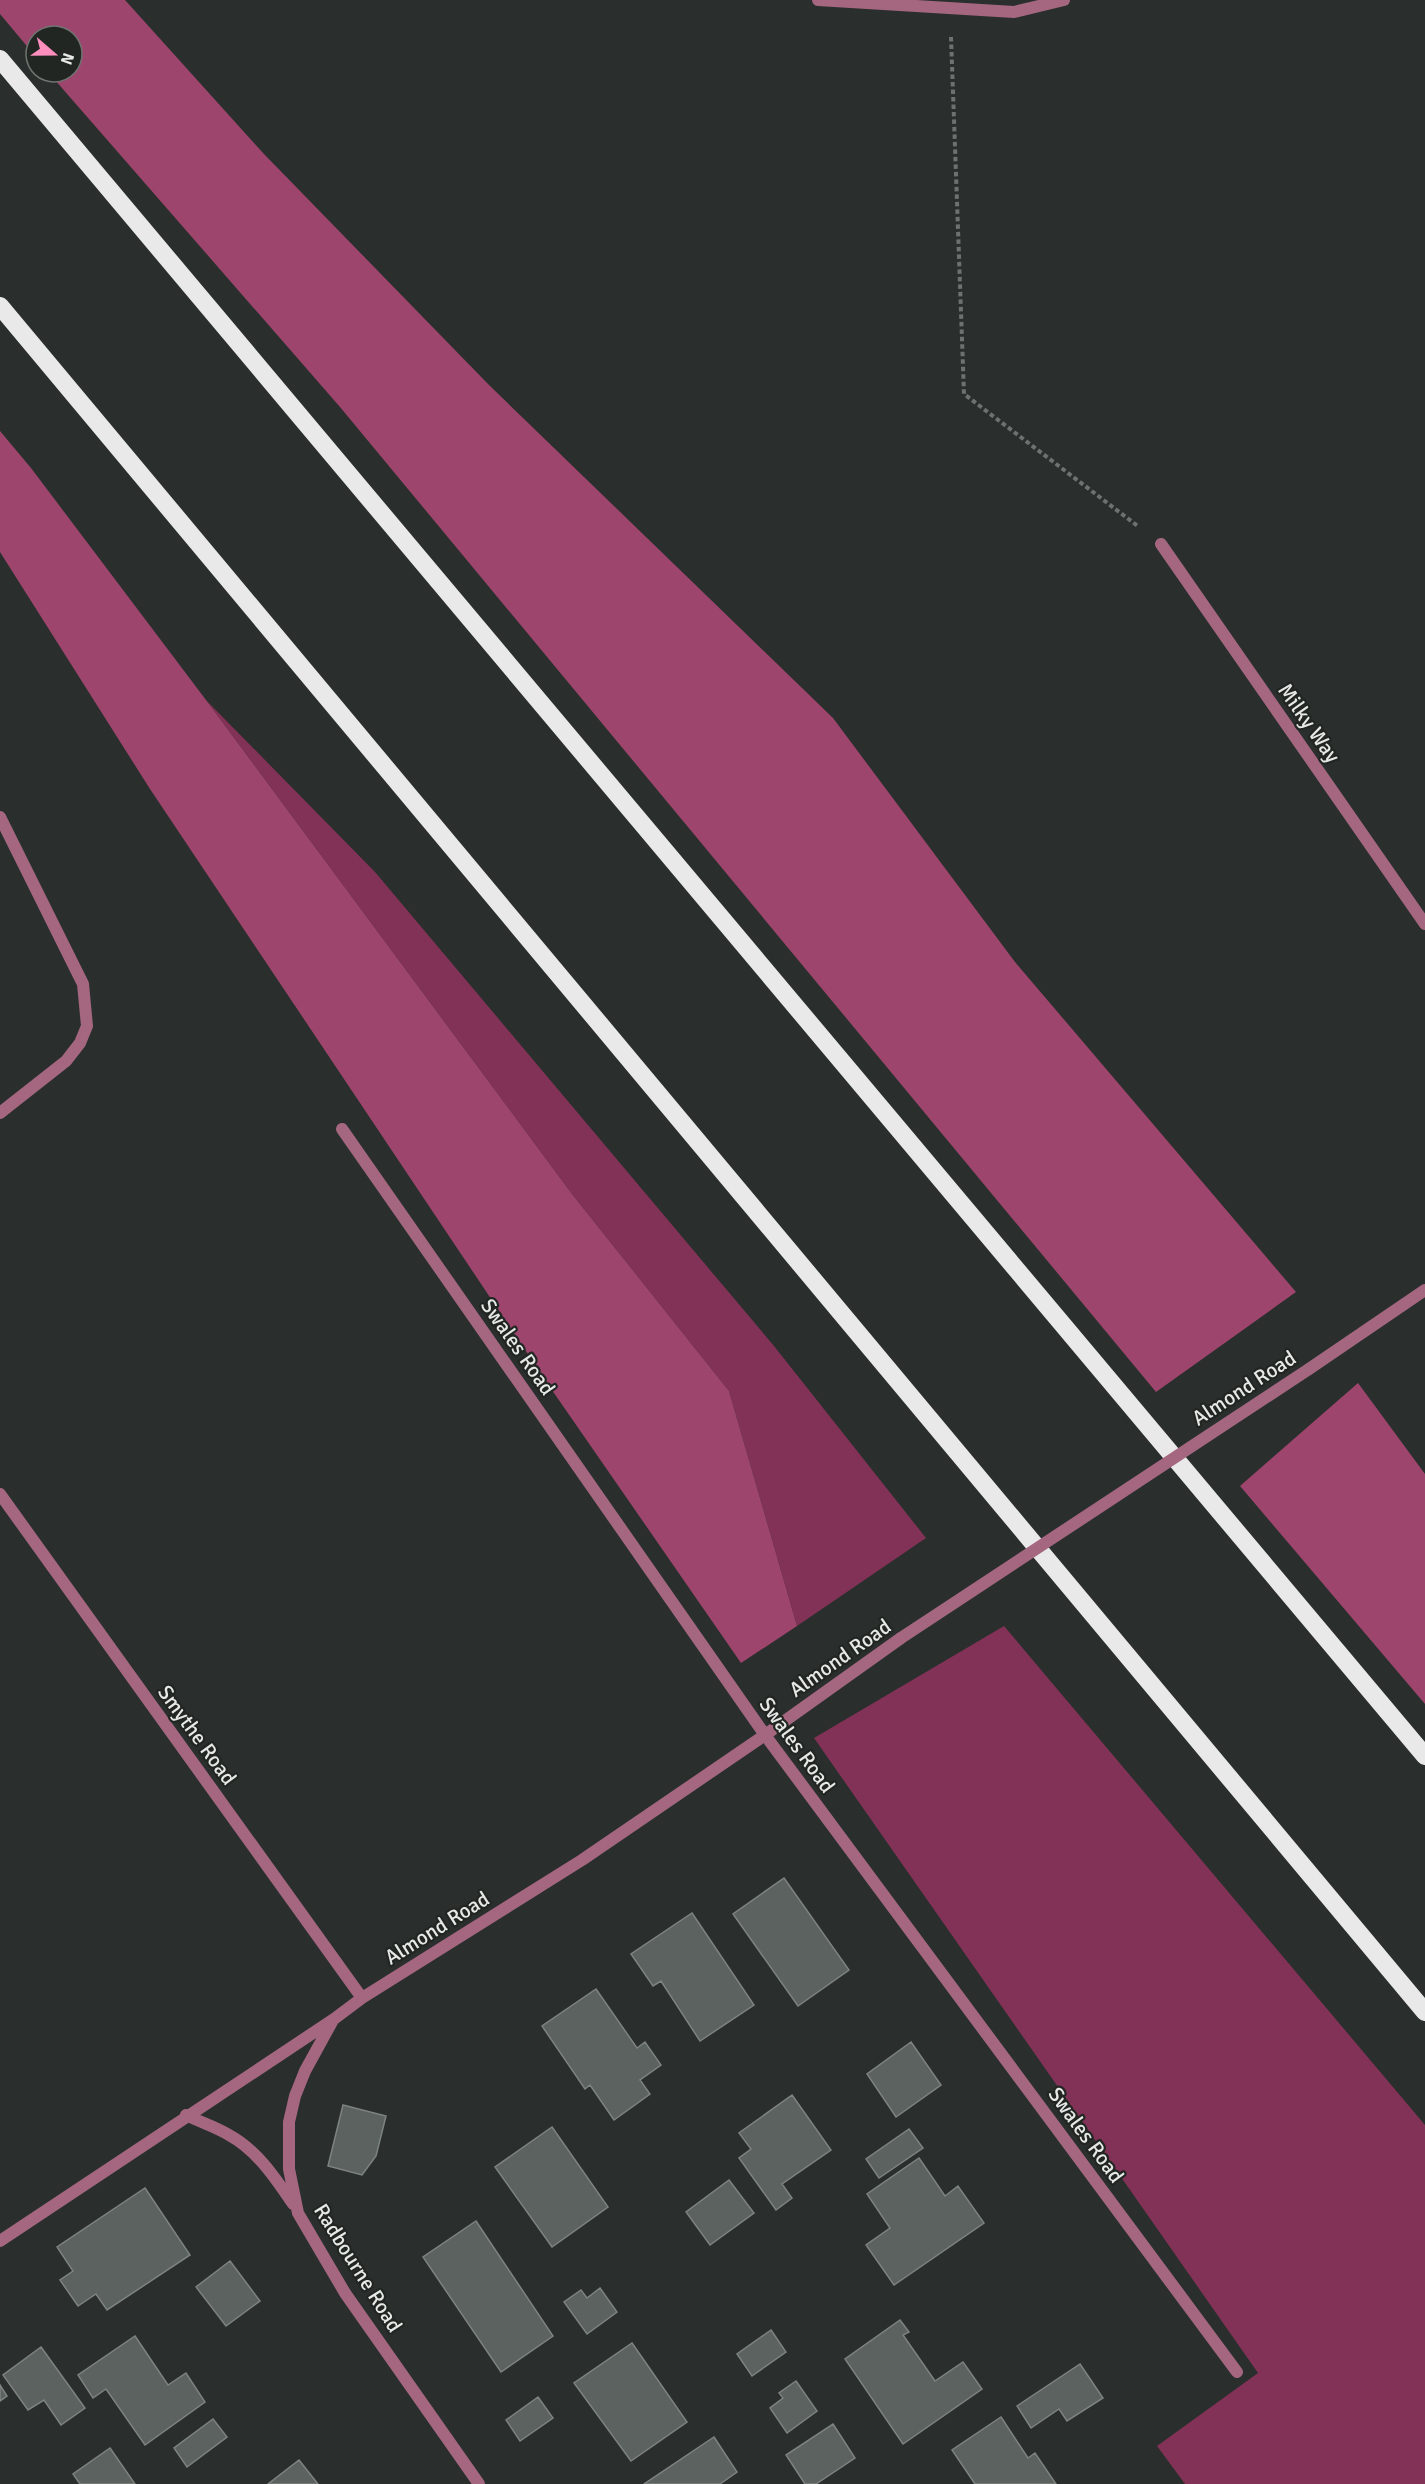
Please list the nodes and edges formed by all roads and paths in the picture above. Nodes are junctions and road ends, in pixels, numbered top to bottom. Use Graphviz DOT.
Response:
graph roads {
  1 [pos="818,0"];
  2 [pos="1064,0"];
  3 [pos="950,9"];
  4 [pos="0,59"];
  5 [pos="0,306"];
  6 [pos="1161,544"];
  7 [pos="0,817"];
  8 [pos="3,830"];
  9 [pos="1425,924"];
  10 [pos="0,1113"];
  11 [pos="342,1129"];
  12 [pos="1425,1290"];
  13 [pos="0,1494"];
  14 [pos="765,1735"];
  15 [pos="1425,1756"];
  16 [pos="362,1998"];
  17 [pos="1425,2012"];
  18 [pos="334,2019"];
  19 [pos="186,2115"];
  20 [pos="298,2213"];
  21 [pos="0,2241"];
  22 [pos="1237,2372"];
  23 [pos="479,2484"];
  1 -- 3 [label="street"];
  2 -- 3 [label="street"];
  3 -- 6 [label="path"];
  4 -- 15 [label="highway"];
  5 -- 17 [label="highway"];
  6 -- 9 [label="street, Milky Way"];
  7 -- 8 [label="street"];
  8 -- 10 [label="street"];
  11 -- 14 [label="street, Swales Road"];
  12 -- 14 [label="street, Almond Road, bridge"];
  13 -- 16 [label="street, Smythe Road"];
  14 -- 16 [label="street, Almond Road"];
  14 -- 22 [label="street, Swales Road"];
  16 -- 18 [label="street, Almond Road"];
  18 -- 19 [label="street, Almond Road"];
  18 -- 20 [label="street, Radbourne Road"];
  19 -- 20 [label="street"];
  19 -- 21 [label="street, Almond Road"];
  20 -- 23 [label="street, Radbourne Road"];
}
